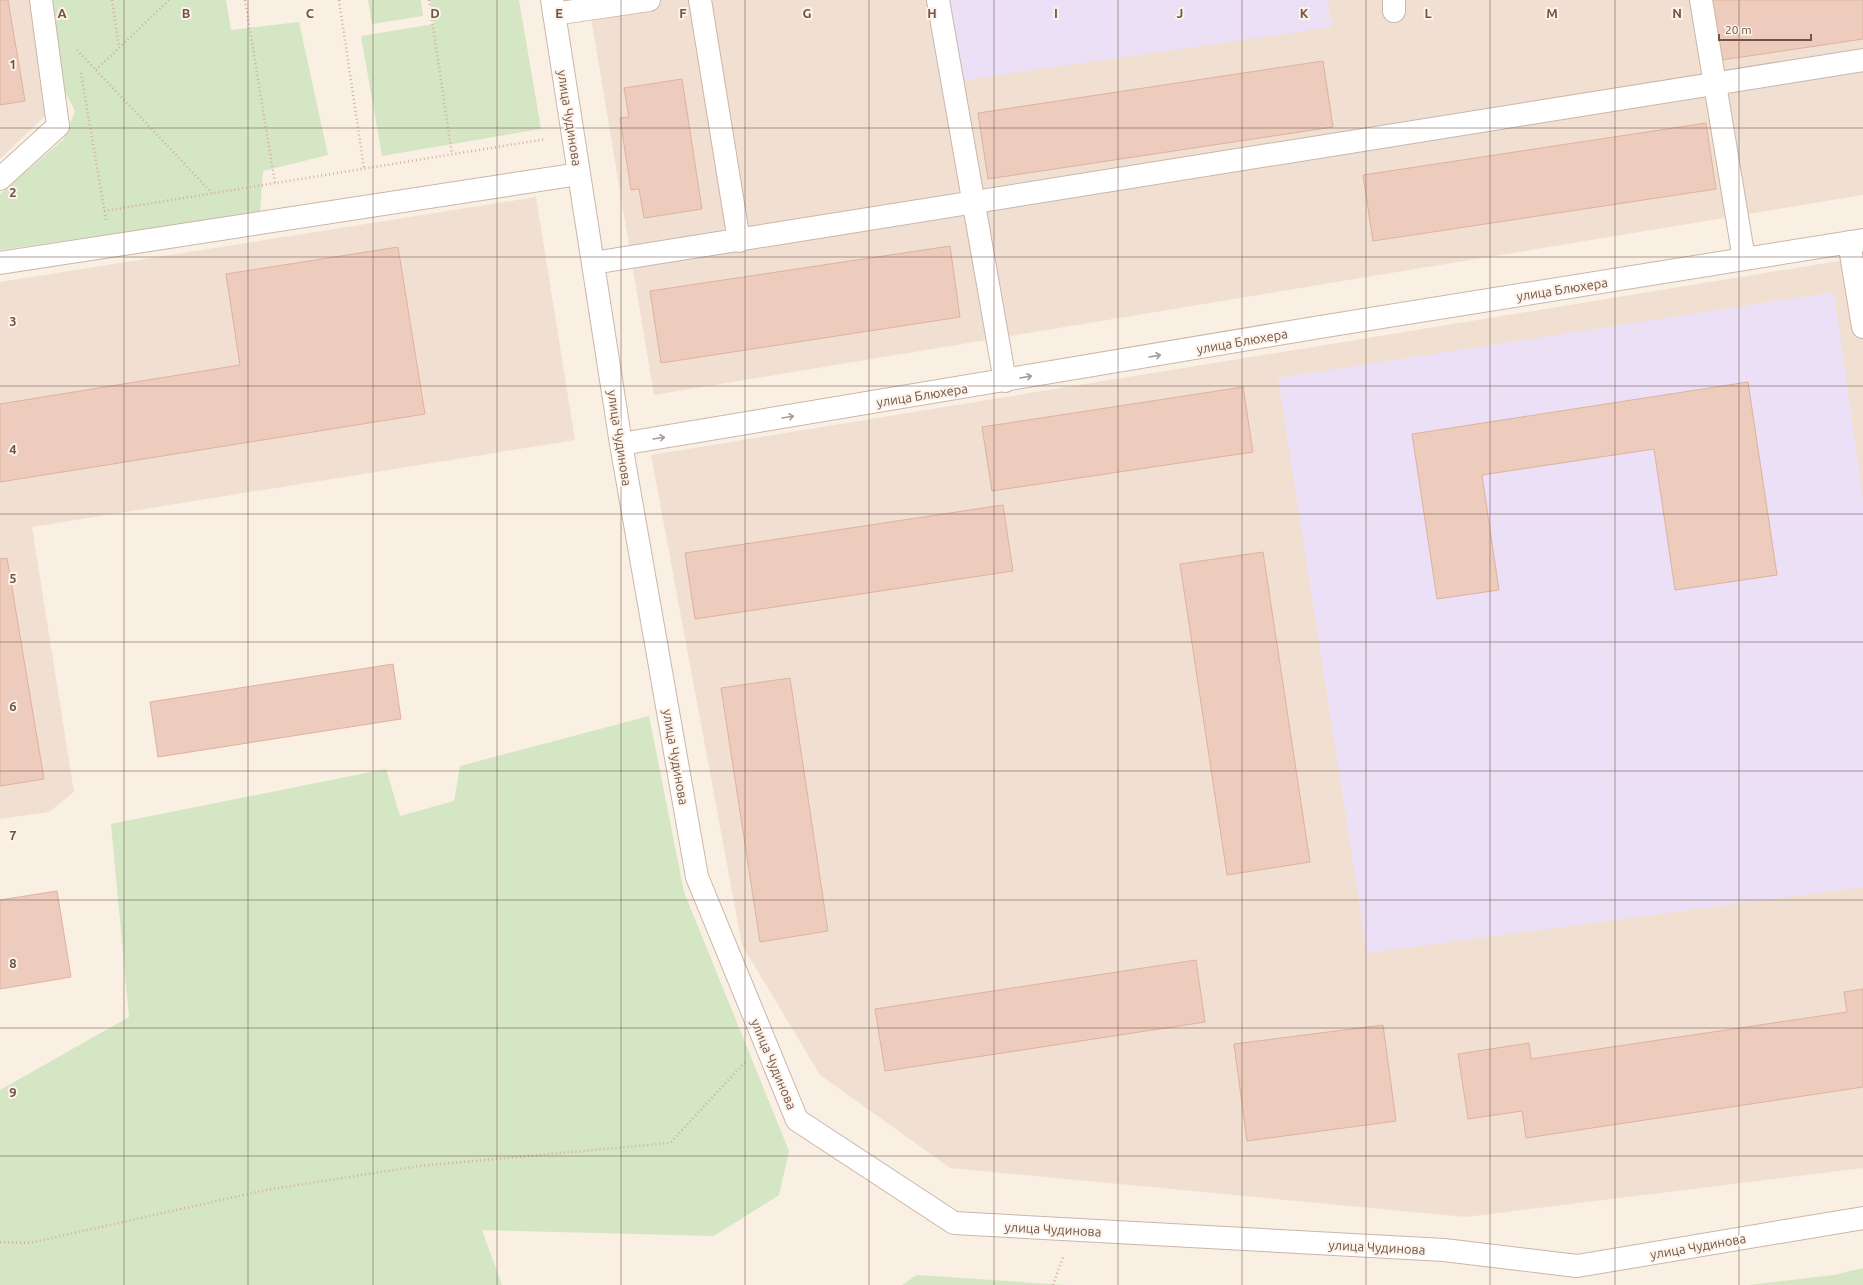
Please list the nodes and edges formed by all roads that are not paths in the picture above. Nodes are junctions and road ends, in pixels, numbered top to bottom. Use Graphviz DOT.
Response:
graph roads {
  1 [pos="41,0"];
  2 [pos="650,0"];
  3 [pos="700,0"];
  4 [pos="938,0"];
  5 [pos="1701,0"];
  6 [pos="553,7"];
  7 [pos="1863,60"];
  8 [pos="1715,84"];
  9 [pos="579,174"];
  10 [pos="0,179"];
  11 [pos="974,203"];
  12 [pos="739,241"];
  13 [pos="1856,241"];
  14 [pos="1744,259"];
  15 [pos="0,263"];
  16 [pos="593,263"];
  17 [pos="1863,327"];
  18 [pos="1005,381"];
  19 [pos="621,444"];
  20 [pos="1863,1218"];
  1 -- 10 [label="street"];
  2 -- 6 [label="street"];
  3 -- 12 [label="street"];
  4 -- 11 [label="street"];
  5 -- 8 [label="street"];
  6 -- 9 [label="street, улица Чудинова"];
  7 -- 8 [label="street"];
  8 -- 11 [label="street"];
  8 -- 14 [label="street"];
  9 -- 15 [label="street"];
  9 -- 16 [label="street, улица Чудинова"];
  11 -- 12 [label="street"];
  11 -- 18 [label="street"];
  12 -- 16 [label="street"];
  13 -- 14 [label="street, улица Блюхера"];
  13 -- 17 [label="street"];
  18 -- 14 [label="street, улица Блюхера, one-way"];
  16 -- 19 [label="street, улица Чудинова"];
  19 -- 18 [label="street, улица Блюхера, one-way"];
  19 -- 20 [label="street, улица Чудинова"];
}
